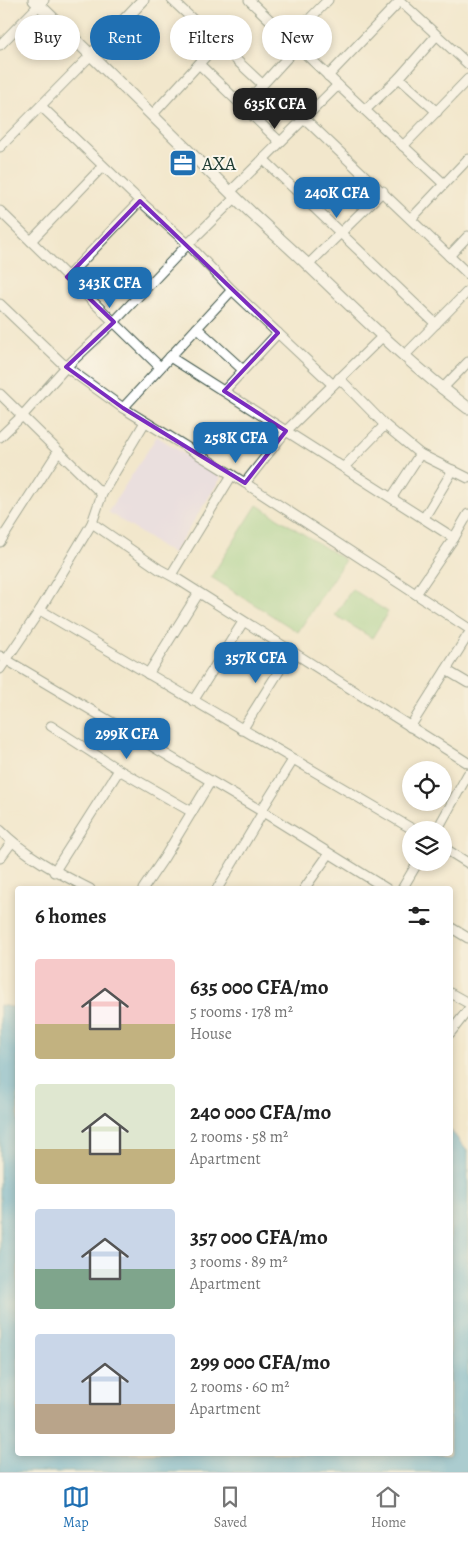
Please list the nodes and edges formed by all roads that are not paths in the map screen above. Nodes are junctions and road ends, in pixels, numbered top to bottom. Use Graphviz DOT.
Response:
graph roads {
  1 [pos="143,0"];
  2 [pos="172,0"];
  3 [pos="251,0"];
  4 [pos="399,0"];
  5 [pos="325,1"];
  6 [pos="39,2"];
  7 [pos="129,15"];
  8 [pos="188,15"];
  9 [pos="266,15"];
  10 [pos="312,15"];
  11 [pos="436,36"];
  12 [pos="0,45"];
  13 [pos="90,54"];
  14 [pos="90,56"];
  15 [pos="96,60"];
  16 [pos="203,60"];
  17 [pos="236,60"];
  18 [pos="285,60"];
  19 [pos="312,60"];
  20 [pos="199,64"];
  21 [pos="468,64"];
  22 [pos="328,76"];
  23 [pos="399,78"];
  24 [pos="468,79"];
  25 [pos="262,84"];
  26 [pos="338,85"];
  27 [pos="41,106"];
  28 [pos="242,106"];
  29 [pos="365,110"];
  30 [pos="437,112"];
  31 [pos="153,114"];
  32 [pos="304,118"];
  33 [pos="280,142"];
  34 [pos="1,144"];
  35 [pos="403,146"];
  36 [pos="263,159"];
  37 [pos="468,159"];
  38 [pos="103,166"];
  39 [pos="444,184"];
  40 [pos="383,191"];
  41 [pos="232,195"];
  42 [pos="140,201"];
  43 [pos="0,211"];
  44 [pos="411,219"];
  45 [pos="339,233"];
  46 [pos="468,236"];
  47 [pos="31,241"];
  48 [pos="188,244"];
  49 [pos="450,256"];
  50 [pos="308,265"];
  51 [pos="468,274"];
  52 [pos="67,276"];
  53 [pos="232,290"];
  54 [pos="468,291"];
  55 [pos="0,304"];
  56 [pos="114,322"];
  57 [pos="436,324"];
  58 [pos="198,328"];
  59 [pos="278,332"];
  60 [pos="382,337"];
  61 [pos="405,355"];
  62 [pos="170,357"];
  63 [pos="468,362"];
  64 [pos="66,367"];
  65 [pos="160,367"];
  66 [pos="243,370"];
  67 [pos="336,381"];
  68 [pos="442,389"];
  69 [pos="224,391"];
  70 [pos="0,394"];
  71 [pos="123,408"];
  72 [pos="468,408"];
  73 [pos="22,416"];
  74 [pos="145,422"];
  75 [pos="385,425"];
  76 [pos="286,431"];
  77 [pos="0,437"];
  78 [pos="58,452"];
  79 [pos="420,454"];
  80 [pos="344,467"];
  81 [pos="453,470"];
  82 [pos="232,475"];
  83 [pos="468,478"];
  84 [pos="245,482"];
  85 [pos="102,494"];
  86 [pos="392,498"];
  87 [pos="468,514"];
  88 [pos="424,518"];
  89 [pos="92,524"];
  90 [pos="454,538"];
  91 [pos="0,542"];
  92 [pos="171,576"];
  93 [pos="198,594"];
  94 [pos="416,594"];
  95 [pos="40,610"];
  96 [pos="243,622"];
  97 [pos="468,628"];
  98 [pos="468,635"];
  99 [pos="291,652"];
  100 [pos="3,658"];
  101 [pos="0,669"];
  102 [pos="446,670"];
  103 [pos="148,674"];
  104 [pos="468,683"];
  105 [pos="193,701"];
  106 [pos="51,726"];
  107 [pos="410,727"];
  108 [pos="242,730"];
  109 [pos="293,760"];
  110 [pos="468,763"];
  111 [pos="119,770"];
  112 [pos="468,774"];
  113 [pos="210,782"];
  114 [pos="192,812"];
  115 [pos="262,812"];
  116 [pos="442,821"];
  117 [pos="402,823"];
  118 [pos="0,830"];
  119 [pos="12,842"];
  120 [pos="452,853"];
  121 [pos="329,854"];
  122 [pos="0,858"];
  123 [pos="468,863"];
  124 [pos="413,871"];
  125 [pos="54,872"];
  126 [pos="84,886"];
  127 [pos="145,886"];
  128 [pos="219,886"];
  129 [pos="306,886"];
  130 [pos="382,886"];
  131 [pos="404,886"];
  132 [pos="453,929"];
  133 [pos="468,938"];
  134 [pos="453,995"];
  135 [pos="468,1003"];
  136 [pos="468,1010"];
  137 [pos="453,1029"];
  1 -- 7 [label="main road"];
  2 -- 8 [label="street"];
  3 -- 9 [label="street"];
  4 -- 11 [label="street"];
  4 -- 22 [label="street"];
  5 -- 10 [label="street"];
  6 -- 12 [label="street"];
  6 -- 13 [label="main road"];
  11 -- 21 [label="street"];
  11 -- 23 [label="street"];
  14 -- 27 [label="street"];
  15 -- 31 [label="main road"];
  16 -- 20 [label="street"];
  17 -- 25 [label="street"];
  18 -- 25 [label="street"];
  19 -- 22 [label="street"];
  20 -- 28 [label="street"];
  20 -- 31 [label="street"];
  22 -- 26 [label="street"];
  23 -- 29 [label="street"];
  23 -- 30 [label="street"];
  24 -- 30 [label="street"];
  25 -- 28 [label="street"];
  26 -- 29 [label="street"];
  26 -- 32 [label="street"];
  27 -- 34 [label="street"];
  27 -- 38 [label="street"];
  28 -- 33 [label="street"];
  29 -- 35 [label="street"];
  30 -- 35 [label="street"];
  31 -- 41 [label="main road"];
  32 -- 33 [label="street"];
  32 -- 40 [label="street"];
  33 -- 36 [label="street"];
  35 -- 39 [label="street"];
  36 -- 41 [label="street"];
  36 -- 45 [label="street"];
  37 -- 39 [label="street"];
  38 -- 42 [label="street"];
  38 -- 47 [label="street"];
  39 -- 44 [label="street"];
  40 -- 44 [label="street"];
  40 -- 45 [label="street"];
  41 -- 48 [label="street"];
  41 -- 50 [label="main road"];
  42 -- 48 [label="street"];
  42 -- 52 [label="street"];
  43 -- 47 [label="street"];
  44 -- 49 [label="street"];
  45 -- 50 [label="street"];
  45 -- 57 [label="street"];
  46 -- 49 [label="street"];
  47 -- 52 [label="street"];
  48 -- 53 [label="street"];
  48 -- 56 [label="street"];
  49 -- 51 [label="street"];
  50 -- 60 [label="main road"];
  52 -- 56 [label="street"];
  53 -- 58 [label="street"];
  53 -- 59 [label="street"];
  54 -- 57 [label="street"];
  55 -- 64 [label="street"];
  56 -- 64 [label="street"];
  56 -- 65 [label="street"];
  57 -- 61 [label="street"];
  58 -- 62 [label="street"];
  58 -- 66 [label="street"];
  59 -- 66 [label="street"];
  59 -- 67 [label="street"];
  60 -- 61 [label="main road"];
  60 -- 67 [label="street"];
  61 -- 68 [label="main road"];
  62 -- 65 [label="street"];
  62 -- 69 [label="street"];
  63 -- 68 [label="street"];
  64 -- 71 [label="street"];
  64 -- 73 [label="street"];
  65 -- 71 [label="street"];
  66 -- 69 [label="street"];
  67 -- 75 [label="street"];
  67 -- 76 [label="street"];
  68 -- 72 [label="main road"];
  69 -- 76 [label="street"];
  70 -- 73 [label="street"];
  71 -- 74 [label="street"];
  73 -- 77 [label="street"];
  73 -- 78 [label="street"];
  74 -- 82 [label="street"];
  74 -- 85 [label="street"];
  75 -- 79 [label="street"];
  75 -- 80 [label="street"];
  76 -- 80 [label="street"];
  76 -- 84 [label="street"];
  78 -- 85 [label="street"];
  78 -- 91 [label="street"];
  79 -- 81 [label="street"];
  79 -- 86 [label="street"];
  80 -- 86 [label="street"];
  81 -- 83 [label="street"];
  81 -- 88 [label="street"];
  82 -- 84 [label="street"];
  82 -- 92 [label="street"];
  84 -- 94 [label="street"];
  85 -- 89 [label="street"];
  86 -- 88 [label="street"];
  87 -- 90 [label="street"];
  88 -- 90 [label="street"];
  89 -- 92 [label="street"];
  89 -- 95 [label="street"];
  90 -- 94 [label="street"];
  92 -- 93 [label="street"];
  93 -- 96 [label="street"];
  93 -- 103 [label="street"];
  94 -- 97 [label="street"];
  95 -- 100 [label="street"];
  95 -- 103 [label="street"];
  96 -- 99 [label="street"];
  96 -- 105 [label="street"];
  98 -- 102 [label="street"];
  99 -- 107 [label="street"];
  99 -- 108 [label="street"];
  100 -- 101 [label="street"];
  100 -- 113 [label="street"];
  102 -- 104 [label="street"];
  102 -- 107 [label="street"];
  103 -- 105 [label="street"];
  105 -- 108 [label="street"];
  106 -- 111 [label="street"];
  107 -- 110 [label="street"];
  108 -- 109 [label="street"];
  109 -- 115 [label="street"];
  109 -- 117 [label="street"];
  111 -- 114 [label="street"];
  111 -- 125 [label="street"];
  112 -- 116 [label="street"];
  113 -- 114 [label="street"];
  113 -- 115 [label="street"];
  114 -- 127 [label="street"];
  115 -- 121 [label="street"];
  115 -- 128 [label="street"];
  118 -- 119 [label="street"];
  119 -- 122 [label="street"];
  119 -- 125 [label="street"];
  120 -- 123 [label="street"];
  121 -- 129 [label="street"];
  121 -- 130 [label="street"];
  124 -- 131 [label="street"];
  125 -- 126 [label="street"];
  132 -- 133 [label="street"];
  134 -- 135 [label="street"];
  136 -- 137 [label="street"];
}
